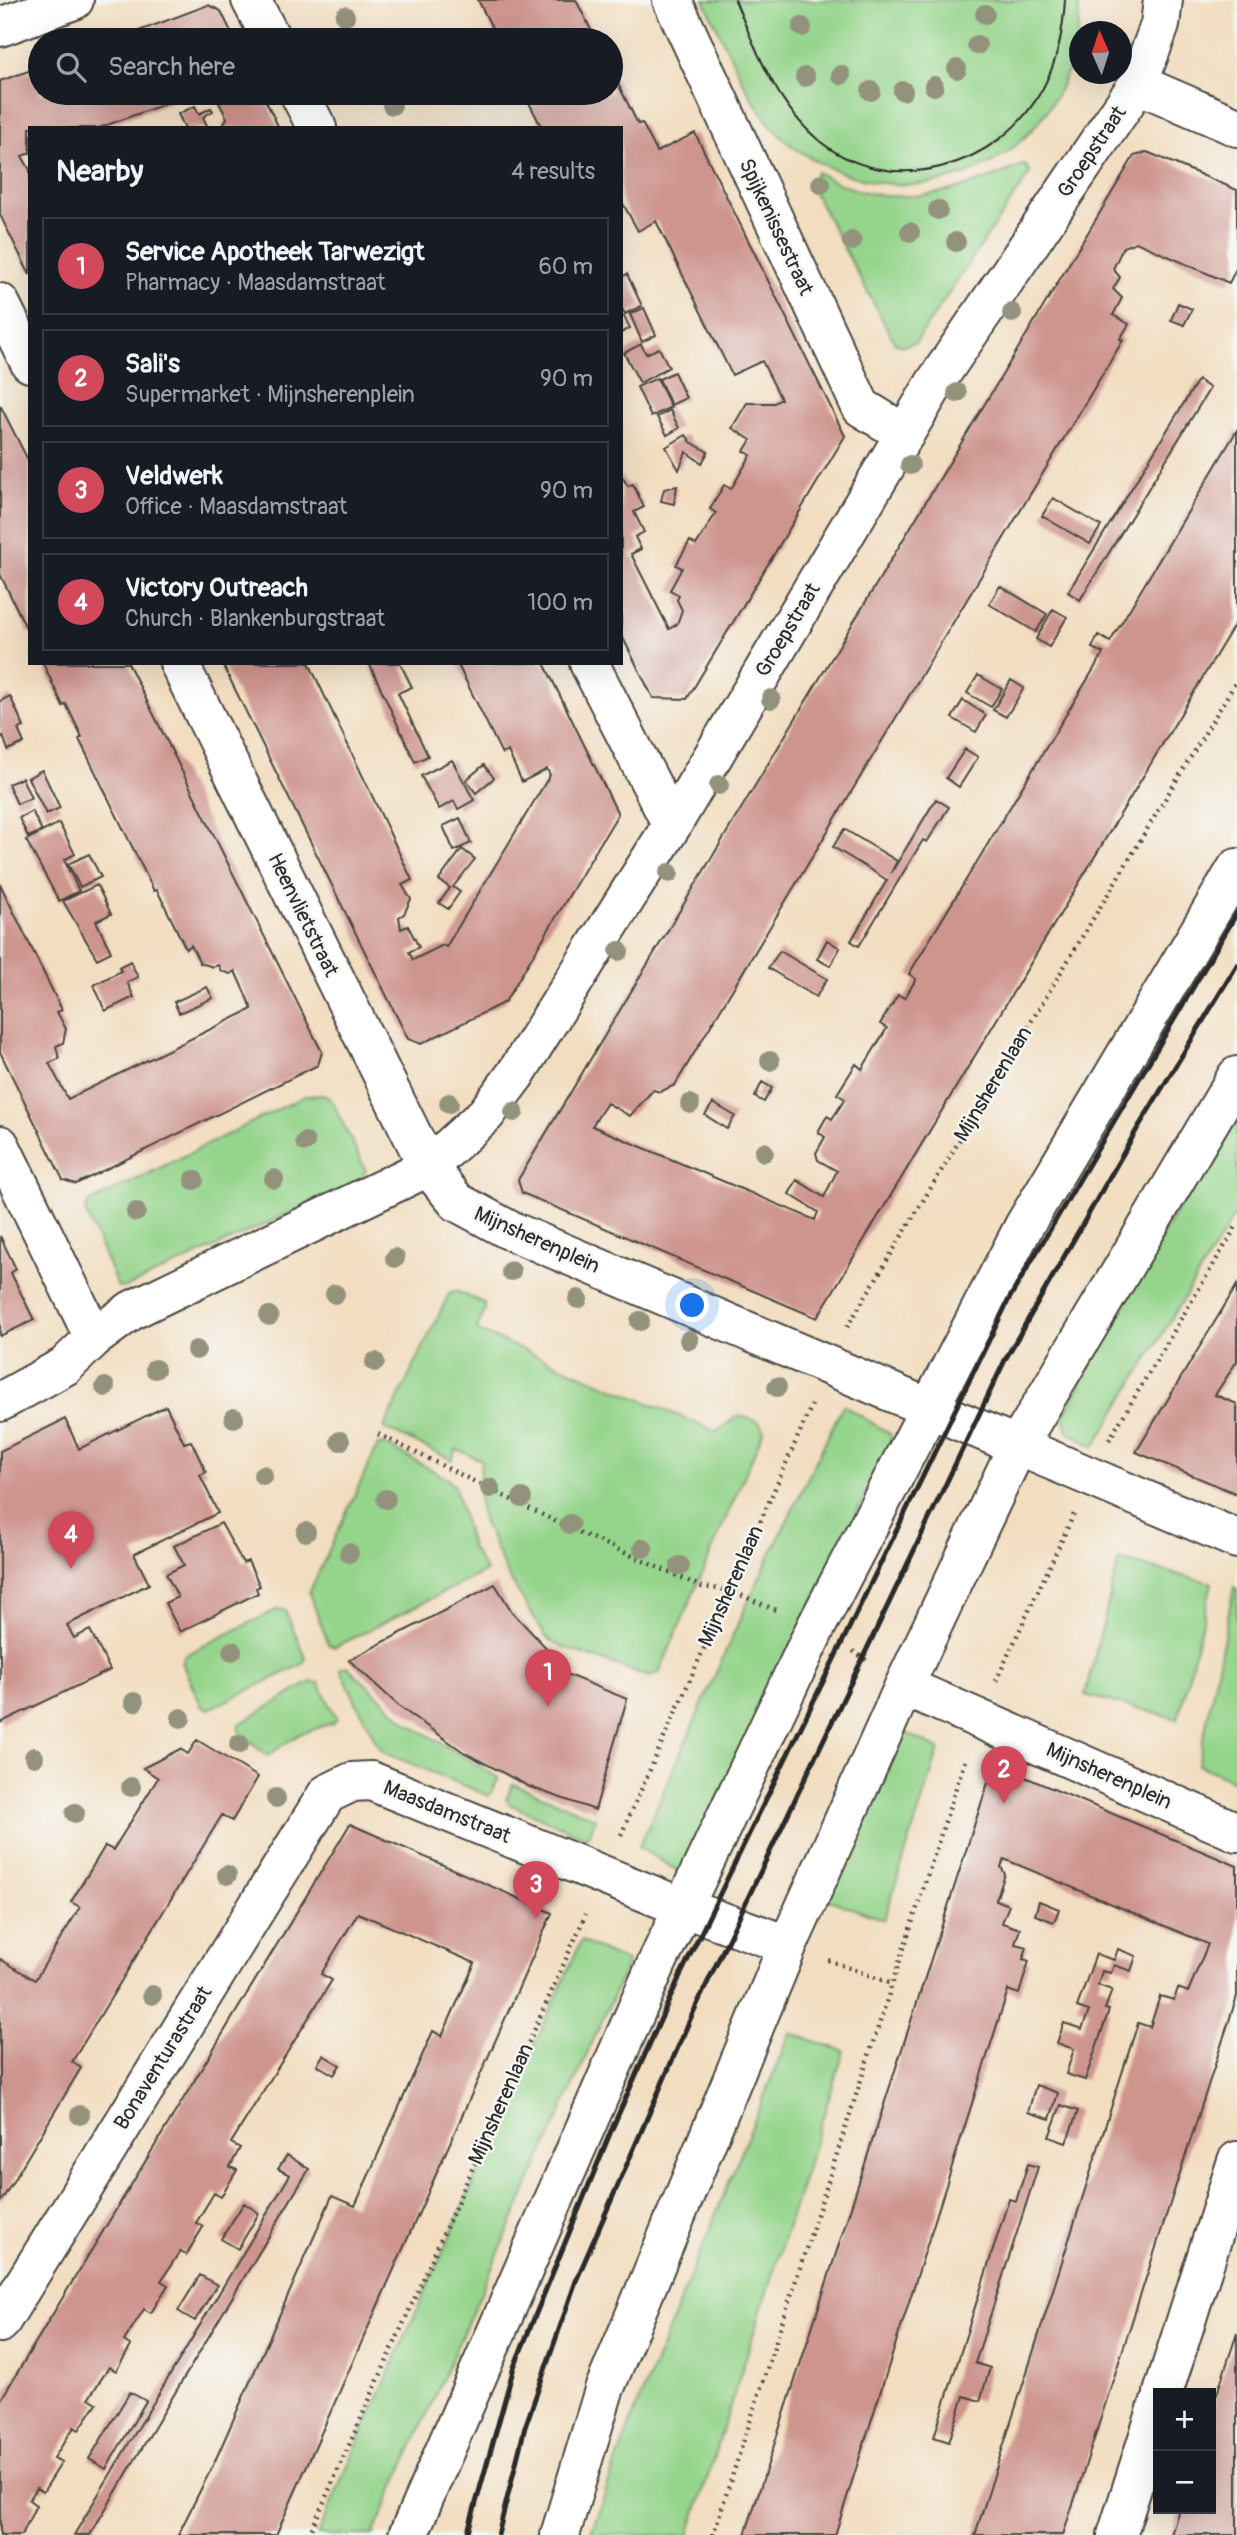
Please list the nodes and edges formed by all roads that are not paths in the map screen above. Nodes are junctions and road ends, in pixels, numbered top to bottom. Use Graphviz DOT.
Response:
graph roads {
  1 [pos="74,0"];
  2 [pos="251,0"];
  3 [pos="672,0"];
  4 [pos="1163,0"];
  5 [pos="0,27"];
  6 [pos="266,28"];
  7 [pos="1138,84"];
  8 [pos="305,105"];
  9 [pos="316,126"];
  10 [pos="1237,127"];
  11 [pos="0,303"];
  12 [pos="28,359"];
  13 [pos="905,434"];
  14 [pos="180,665"];
  15 [pos="590,665"];
  16 [pos="672,825"];
  17 [pos="1237,868"];
  18 [pos="1237,1076"];
  19 [pos="0,1145"];
  20 [pos="428,1167"];
  21 [pos="94,1338"];
  22 [pos="0,1402"];
  23 [pos="929,1407"];
  24 [pos="1018,1445"];
  25 [pos="1237,1539"];
  26 [pos="904,1686"];
  27 [pos="327,1794"];
  28 [pos="1237,1832"];
  29 [pos="684,1908"];
  30 [pos="788,1945"];
  31 [pos="1237,2161"];
  32 [pos="0,2323"];
  33 [pos="1165,2388"];
  34 [pos="1153,2423"];
  35 [pos="408,2535"];
  36 [pos="560,2535"];
  37 [pos="1117,2535"];
  1 -- 5 [label="street"];
  2 -- 6 [label="street"];
  3 -- 13 [label="street, Spijkenissestraat"];
  4 -- 7 [label="street, Groepstraat"];
  7 -- 10 [label="street"];
  7 -- 13 [label="street, Groepstraat"];
  8 -- 9 [label="street"];
  11 -- 12 [label="street"];
  13 -- 16 [label="street, Groepstraat"];
  14 -- 20 [label="street, Heenvlietstraat"];
  15 -- 16 [label="street"];
  16 -- 20 [label="street, Groepstraat"];
  17 -- 23 [label="street"];
  18 -- 24 [label="street"];
  19 -- 21 [label="street"];
  20 -- 21 [label="street"];
  20 -- 23 [label="street, Mijnsherenplein"];
  21 -- 22 [label="street"];
  23 -- 24 [label="street, Mijnsherenplein"];
  23 -- 29 [label="street"];
  24 -- 25 [label="street"];
  24 -- 26 [label="street"];
  26 -- 28 [label="street, Mijnsherenplein"];
  26 -- 30 [label="street"];
  27 -- 29 [label="street, Maasdamstraat"];
  27 -- 32 [label="street, Bonaventurastraat"];
  29 -- 30 [label="street"];
  29 -- 35 [label="street"];
  30 -- 36 [label="street"];
  31 -- 33 [label="street"];
  34 -- 37 [label="street"];
}
